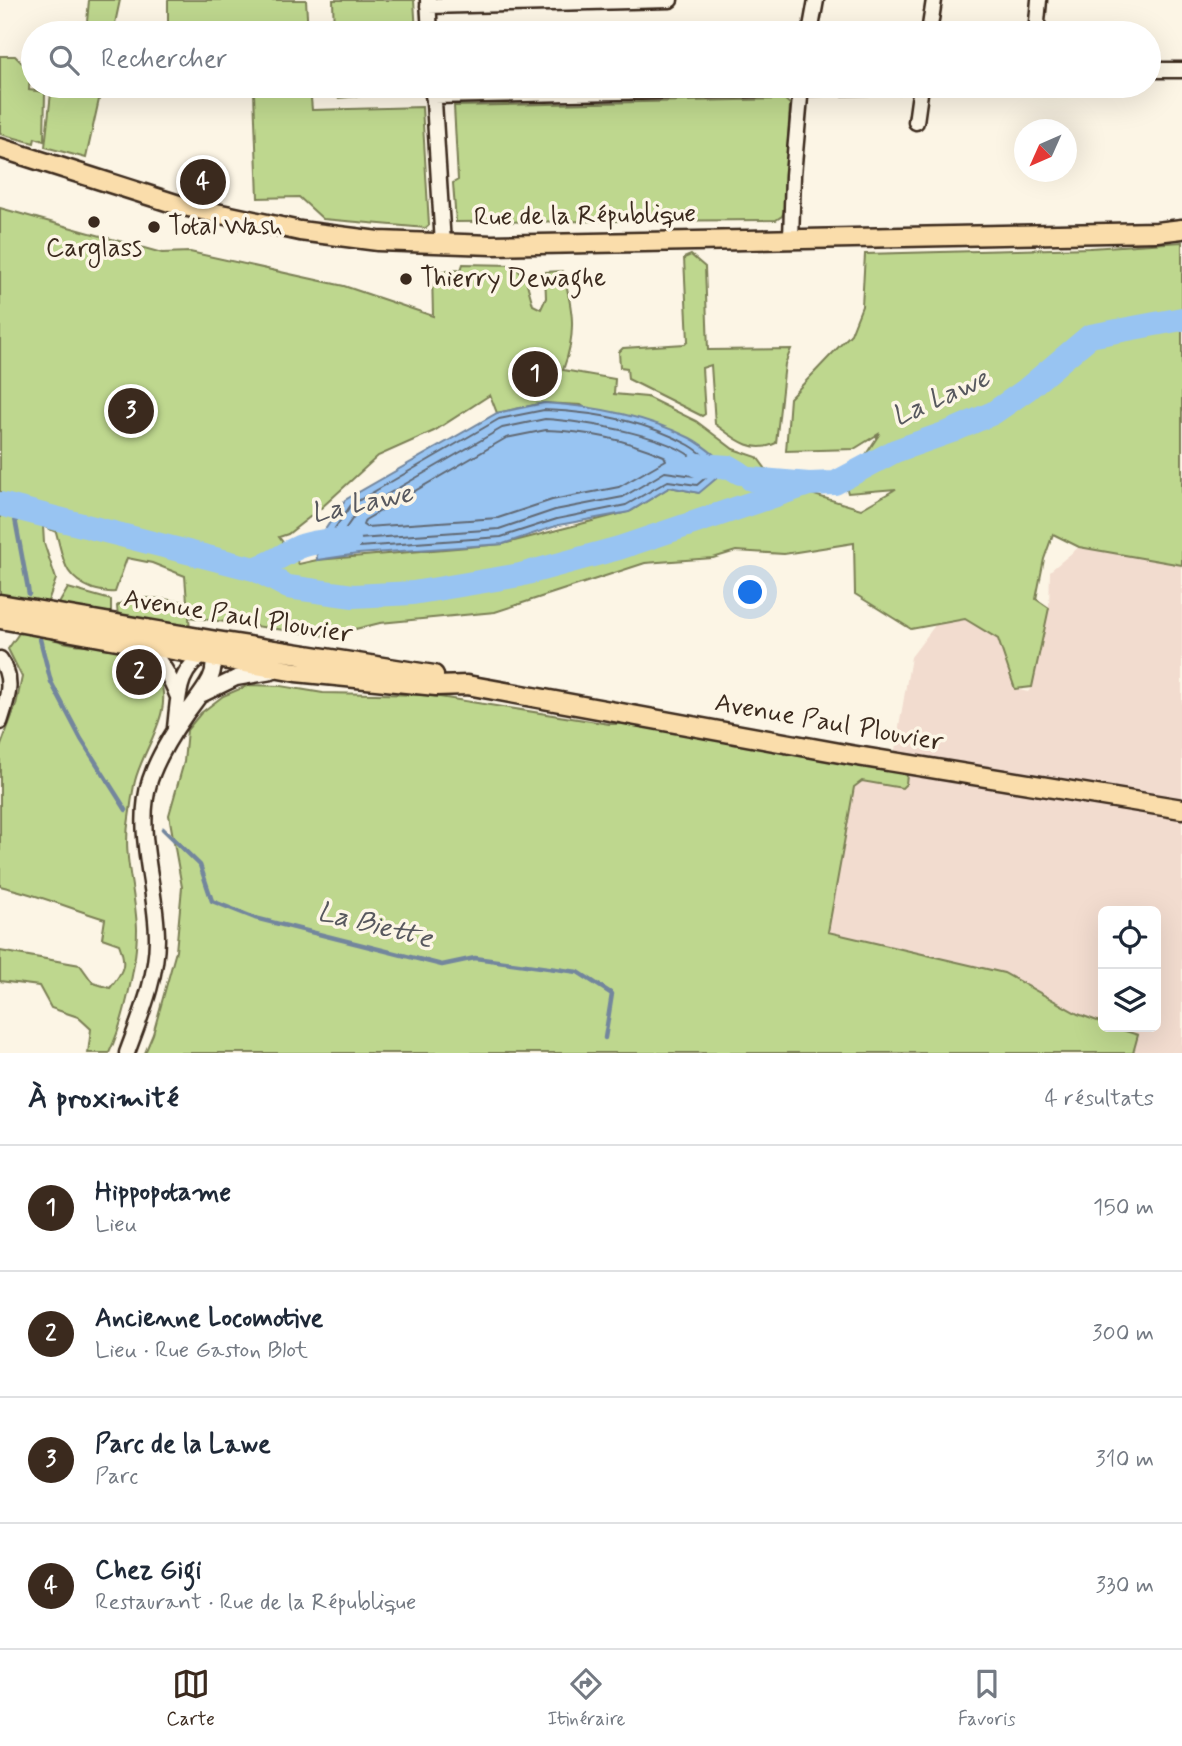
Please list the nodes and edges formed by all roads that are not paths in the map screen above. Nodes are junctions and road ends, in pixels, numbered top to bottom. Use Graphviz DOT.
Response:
graph roads {
  1 [pos="670,0"];
  2 [pos="816,0"];
  3 [pos="934,0"];
  4 [pos="1039,0"];
  5 [pos="428,3"];
  6 [pos="429,21"];
  7 [pos="812,21"];
  8 [pos="931,21"];
  9 [pos="1037,21"];
  10 [pos="1161,70"];
  11 [pos="1182,70"];
  12 [pos="433,98"];
  13 [pos="800,98"];
  14 [pos="919,98"];
  15 [pos="916,122"];
  16 [pos="0,148"];
  17 [pos="1182,229"];
  18 [pos="791,239"];
  19 [pos="443,244"];
  20 [pos="1,608"];
  21 [pos="189,637"];
  22 [pos="138,644"];
  23 [pos="208,655"];
  24 [pos="322,657"];
  25 [pos="0,659"];
  26 [pos="296,672"];
  27 [pos="467,685"];
  28 [pos="179,698"];
  29 [pos="196,700"];
  30 [pos="0,722"];
  31 [pos="175,729"];
  32 [pos="1182,809"];
  33 [pos="127,1053"];
  1 -- 5 [label="street"];
  2 -- 7 [label="street"];
  3 -- 8 [label="street"];
  4 -- 9 [label="street"];
  5 -- 6 [label="street"];
  10 -- 11 [label="street"];
  12 -- 19 [label="street"];
  13 -- 18 [label="street"];
  14 -- 15 [label="street"];
  16 -- 19 [label="main road, Rue de la République"];
  17 -- 18 [label="main road, Rue de la République"];
  18 -- 19 [label="main road, Rue de la République"];
  20 -- 21 [label="main road, Avenue Paul Plouvier"];
  20 -- 22 [label="main road, Avenue Paul Plouvier"];
  21 -- 23 [label="street"];
  21 -- 24 [label="main road, Avenue Paul Plouvier"];
  22 -- 23 [label="main road, Avenue Paul Plouvier"];
  22 -- 28 [label="street"];
  23 -- 24 [label="street"];
  23 -- 26 [label="main road, Avenue Paul Plouvier"];
  23 -- 28 [label="street"];
  23 -- 29 [label="street"];
  24 -- 27 [label="main road, Avenue Paul Plouvier"];
  25 -- 30 [label="street"];
  26 -- 27 [label="main road, Avenue Paul Plouvier"];
  26 -- 29 [label="street"];
  27 -- 32 [label="main road, Avenue Paul Plouvier"];
  28 -- 31 [label="street"];
  29 -- 31 [label="street"];
  31 -- 33 [label="street"];
}
